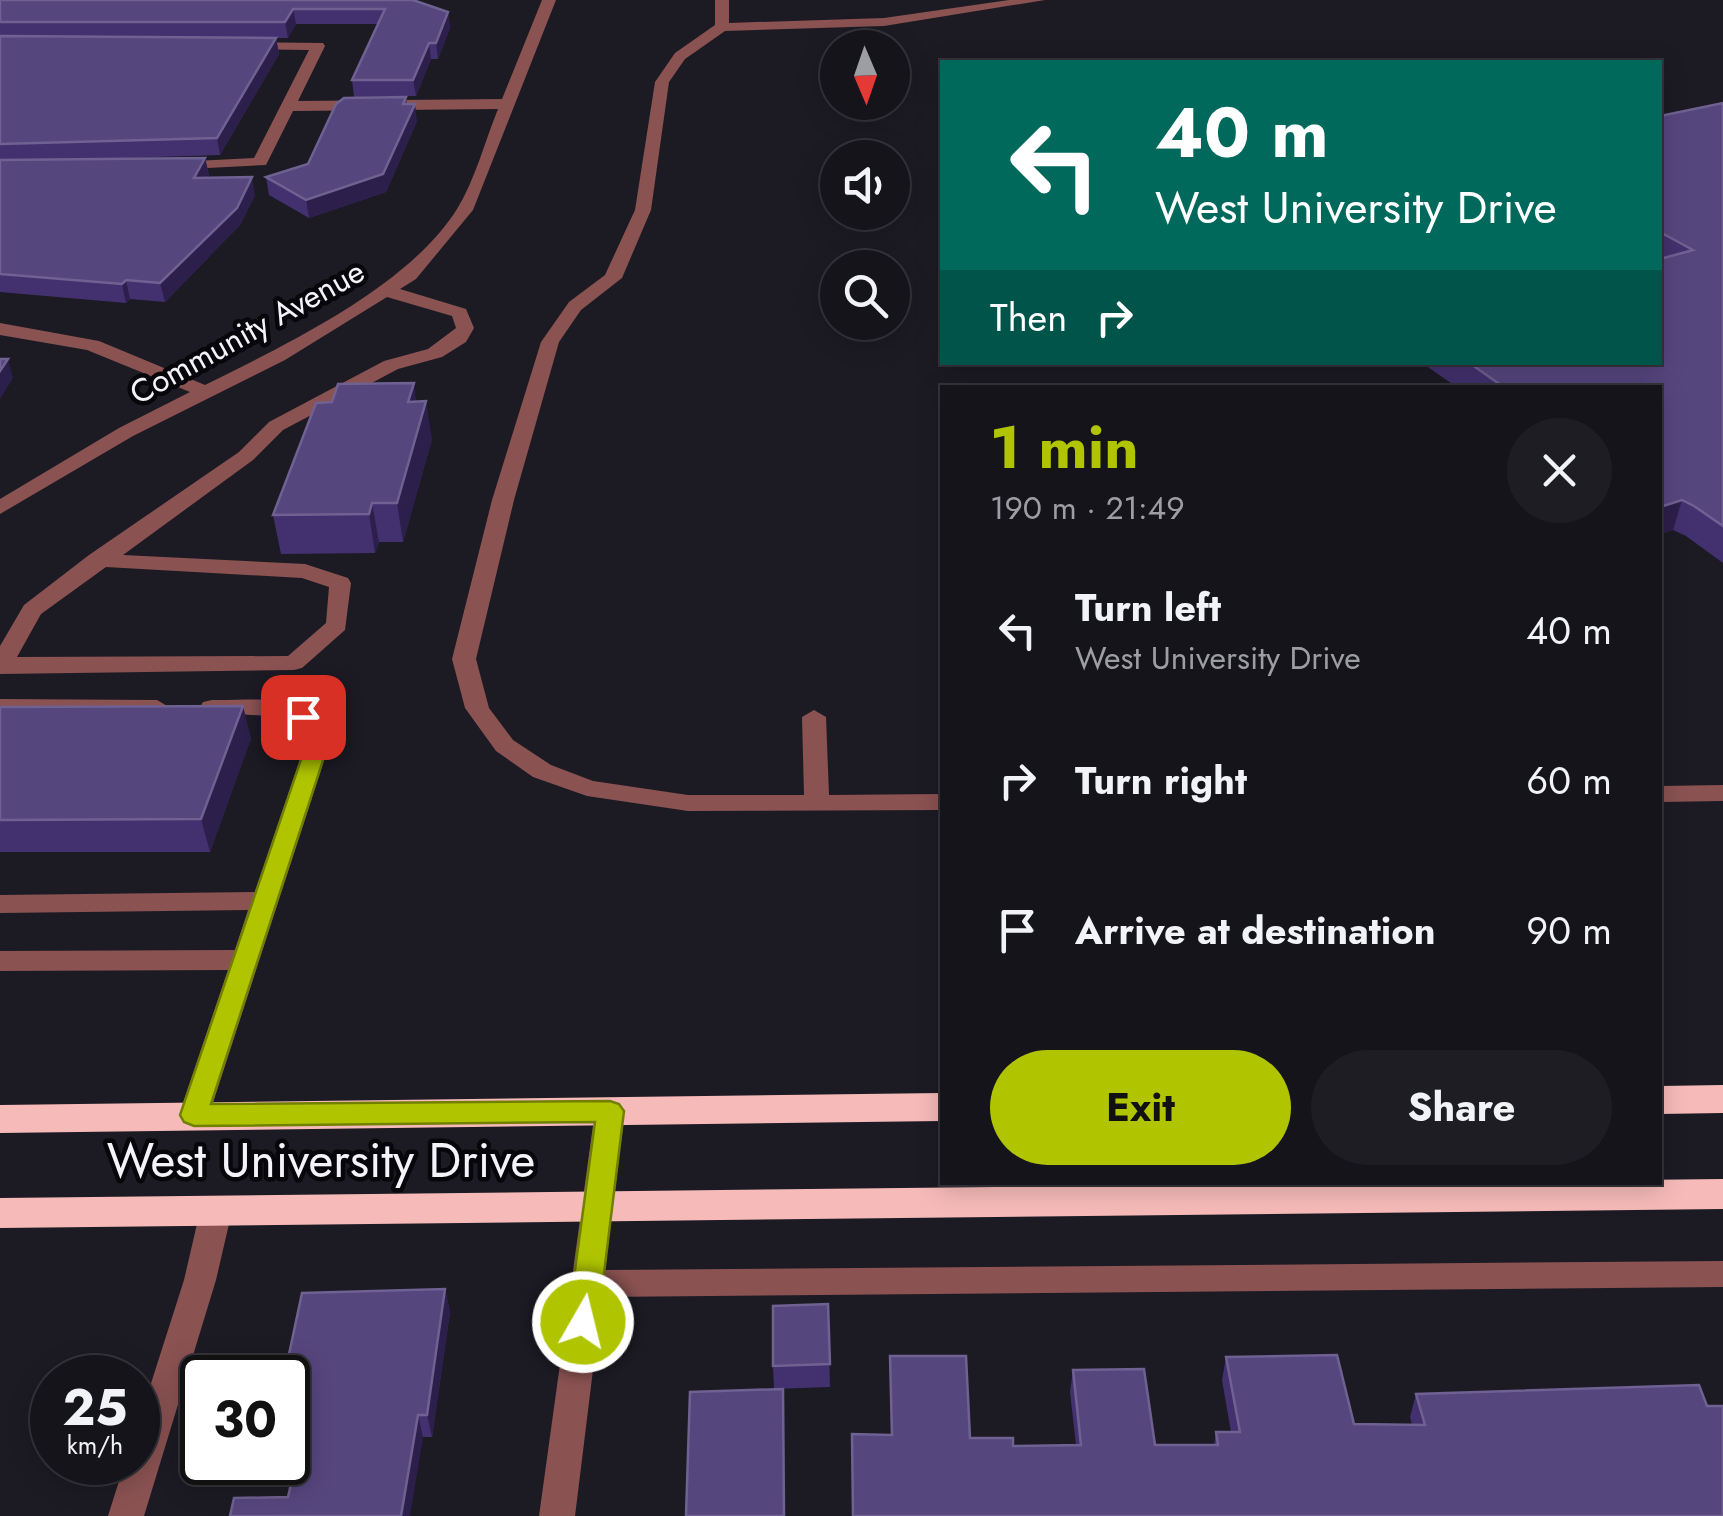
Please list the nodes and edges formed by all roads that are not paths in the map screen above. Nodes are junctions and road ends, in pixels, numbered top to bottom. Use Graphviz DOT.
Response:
graph roads {
  1 [pos="549,0"];
  2 [pos="1038,0"];
  3 [pos="721,8"];
  4 [pos="222,45"];
  5 [pos="506,104"];
  6 [pos="290,106"];
  7 [pos="154,167"];
  8 [pos="386,290"];
  9 [pos="0,329"];
  10 [pos="206,392"];
  11 [pos="0,508"];
  12 [pos="97,560"];
  13 [pos="2,666"];
  14 [pos="0,706"];
  15 [pos="814,717"];
  16 [pos="1723,793"];
  17 [pos="1662,794"];
  18 [pos="940,802"];
  19 [pos="817,804"];
  20 [pos="265,901"];
  21 [pos="0,904"];
  22 [pos="245,960"];
  23 [pos="0,961"];
  24 [pos="1723,1099"];
  25 [pos="1662,1100"];
  26 [pos="940,1108"];
  27 [pos="610,1111"];
  28 [pos="194,1115"];
  29 [pos="0,1119"];
  30 [pos="1723,1194"];
  31 [pos="598,1208"];
  32 [pos="216,1211"];
  33 [pos="0,1212"];
  34 [pos="1723,1274"];
  35 [pos="588,1284"];
  36 [pos="126,1516"];
  37 [pos="558,1516"];
  1 -- 5 [label="street, Community Avenue"];
  2 -- 3 [label="street"];
  3 -- 19 [label="street"];
  4 -- 6 [label="street"];
  5 -- 6 [label="street"];
  5 -- 8 [label="street, Community Avenue"];
  6 -- 7 [label="street"];
  8 -- 10 [label="street, Community Avenue"];
  8 -- 12 [label="street"];
  9 -- 10 [label="street"];
  10 -- 11 [label="street, Community Avenue"];
  12 -- 13 [label="street"];
  12 -- 13 [label="street"];
  14 -- 20 [label="street"];
  15 -- 19 [label="street"];
  16 -- 17 [label="street"];
  18 -- 19 [label="street"];
  20 -- 21 [label="street"];
  20 -- 22 [label="street"];
  22 -- 23 [label="street"];
  22 -- 28 [label="street"];
  24 -- 25 [label="highway"];
  26 -- 27 [label="highway, West University Drive"];
  27 -- 28 [label="highway, West University Drive"];
  27 -- 31 [label="street"];
  28 -- 29 [label="highway, West University Drive"];
  30 -- 31 [label="highway, West University Drive"];
  31 -- 32 [label="highway, West University Drive"];
  31 -- 35 [label="street"];
  32 -- 33 [label="highway, West University Drive"];
  32 -- 36 [label="street"];
  34 -- 35 [label="street"];
  35 -- 37 [label="street"];
}
